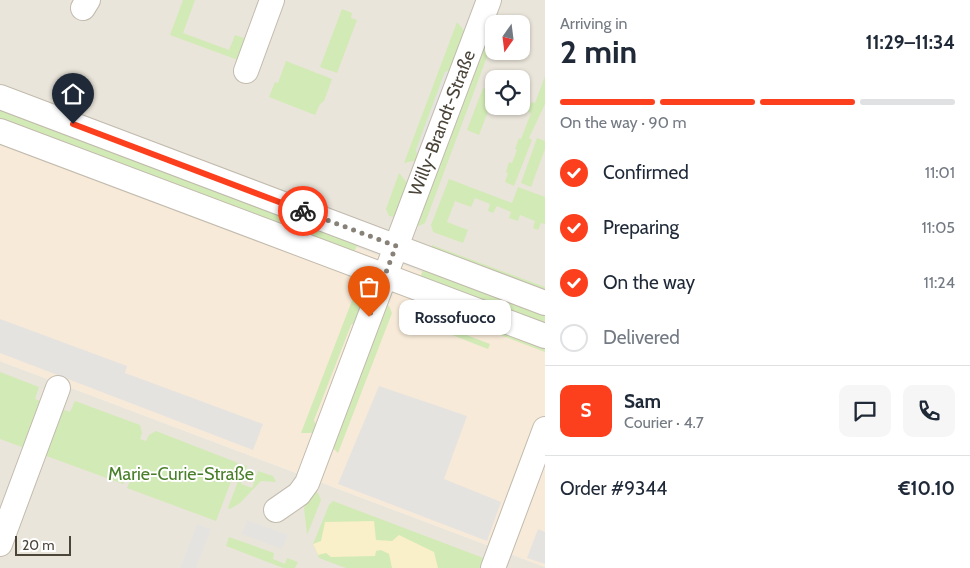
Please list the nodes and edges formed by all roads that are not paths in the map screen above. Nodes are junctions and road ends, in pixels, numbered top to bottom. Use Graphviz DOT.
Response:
graph roads {
  1 [pos="272,0"];
  2 [pos="488,0"];
  3 [pos="246,71"];
  4 [pos="0,97"];
  5 [pos="0,131"];
  6 [pos="396,246"];
  7 [pos="384,276"];
  8 [pos="545,303"];
  9 [pos="545,336"];
  10 [pos="58,388"];
  11 [pos="545,429"];
  12 [pos="276,510"];
  13 [pos="0,544"];
  14 [pos="493,568"];
  1 -- 3 [label="street"];
  2 -- 6 [label="street, Willy-Brandt-Straße"];
  4 -- 6 [label="street"];
  5 -- 7 [label="street"];
  6 -- 7 [label="street, Willy-Brandt-Straße"];
  6 -- 8 [label="street"];
  7 -- 9 [label="street"];
  7 -- 12 [label="street, Willy-Brandt-Straße"];
  10 -- 13 [label="street"];
  11 -- 14 [label="street"];
}
